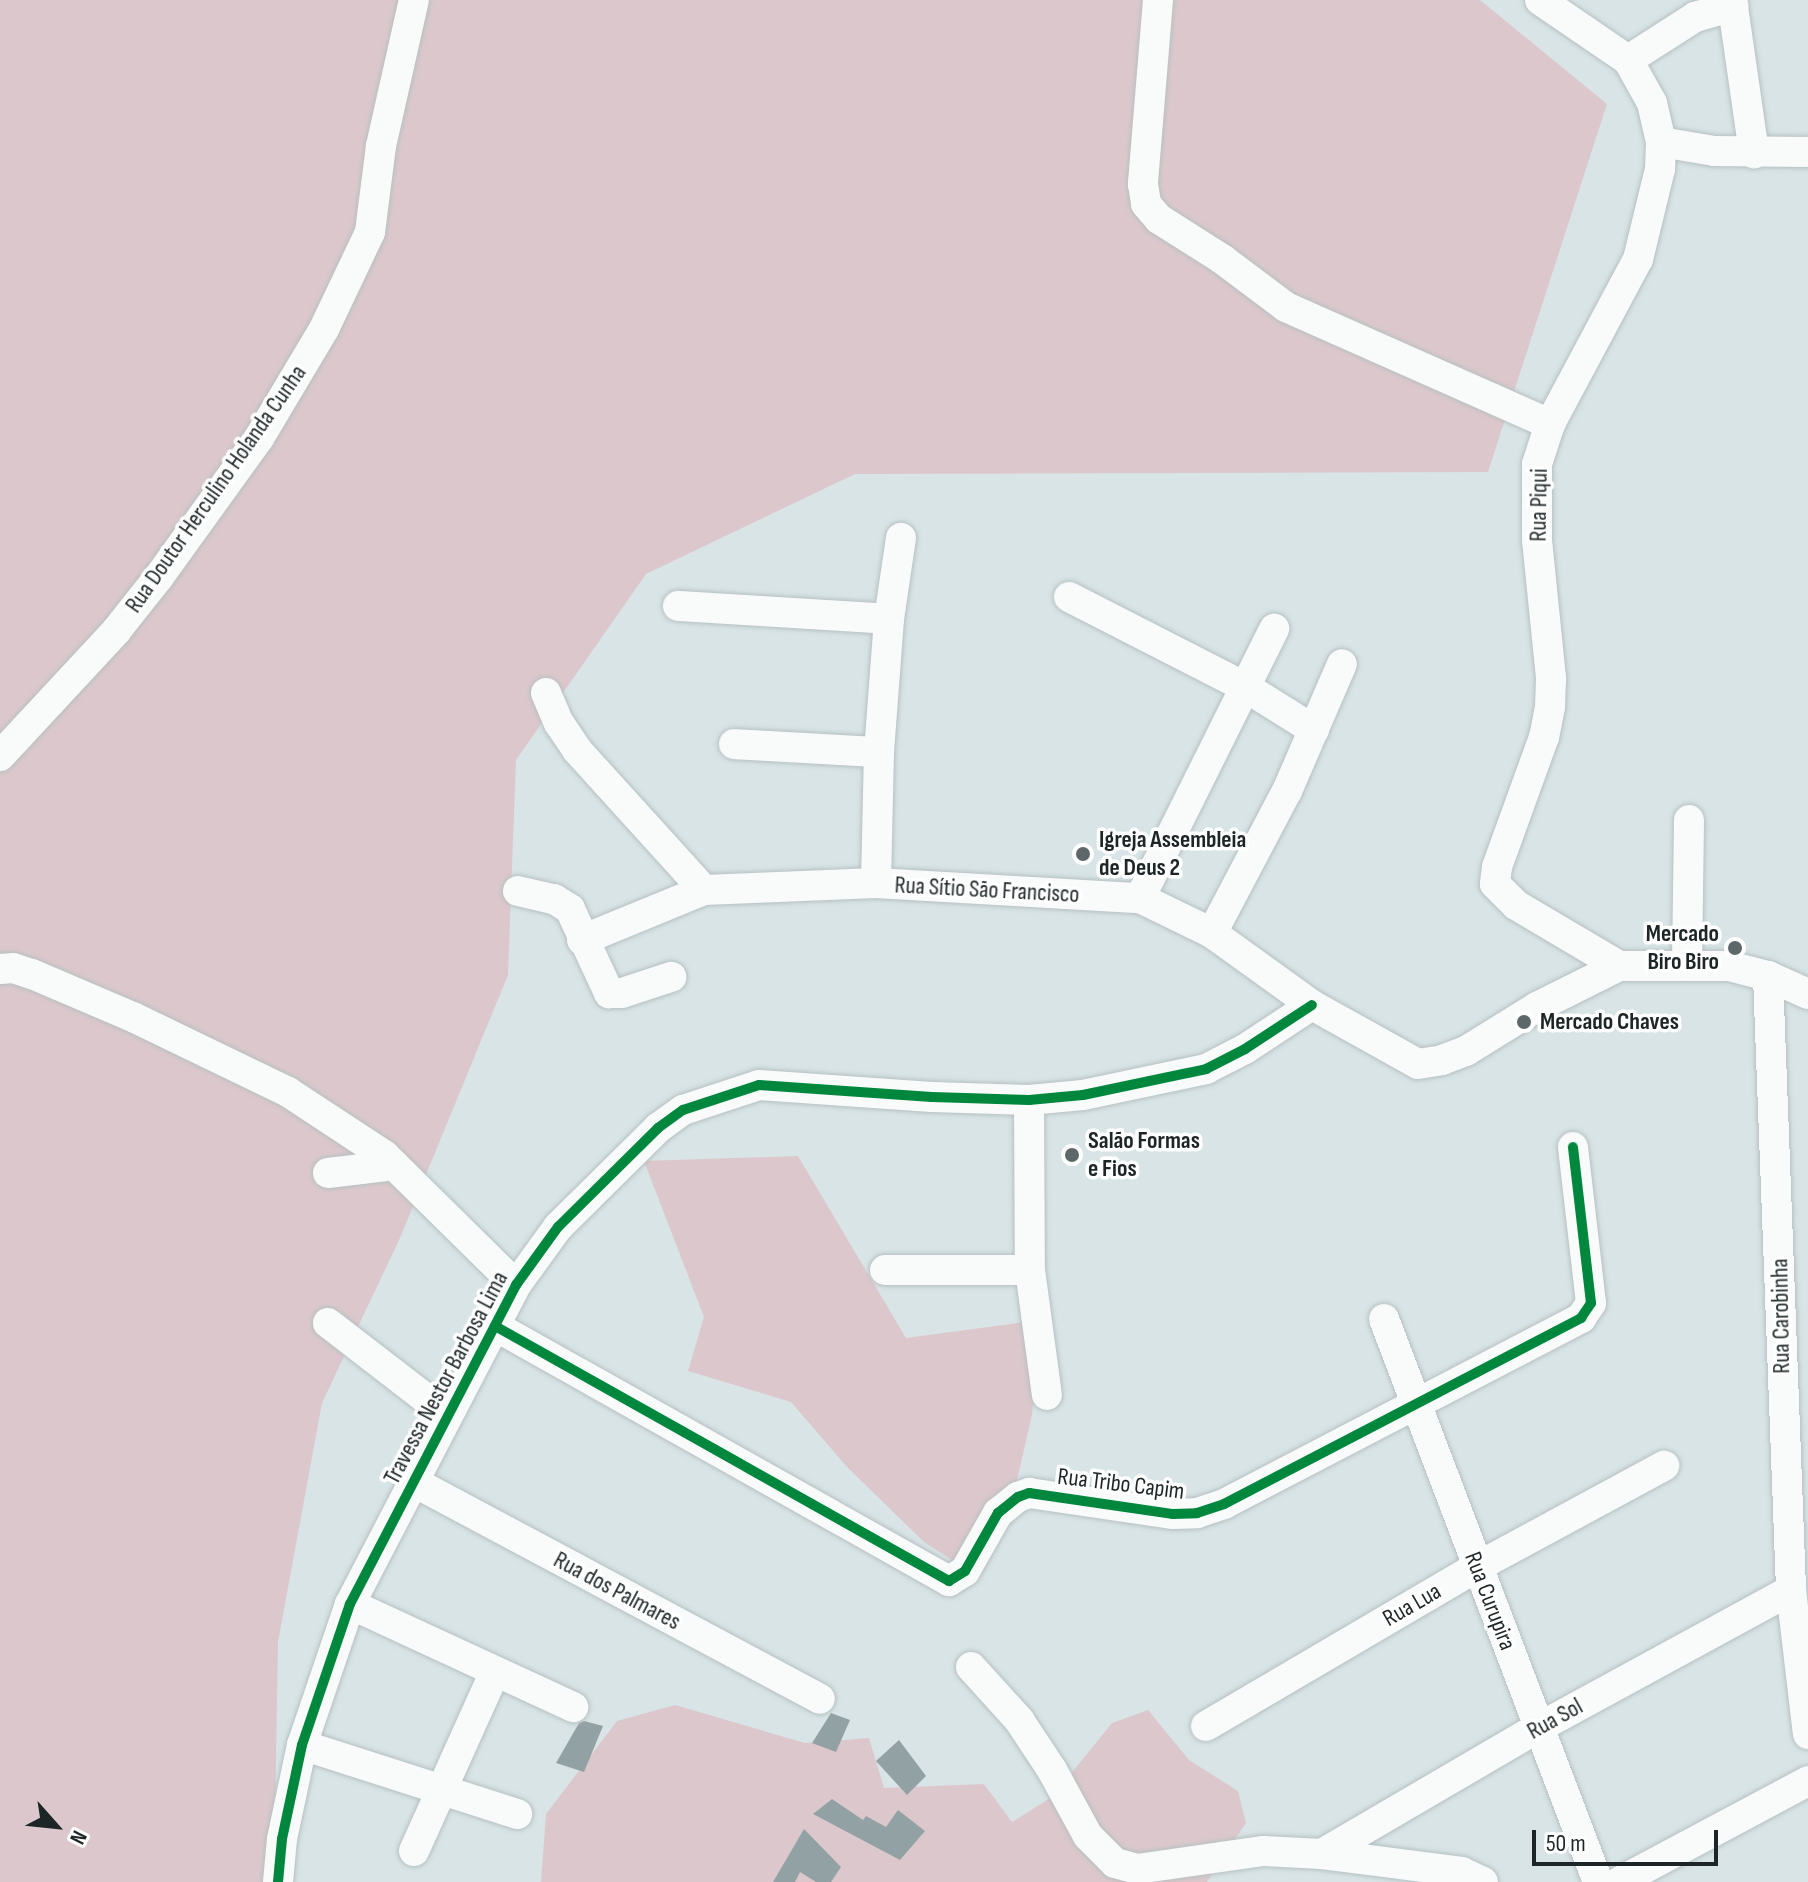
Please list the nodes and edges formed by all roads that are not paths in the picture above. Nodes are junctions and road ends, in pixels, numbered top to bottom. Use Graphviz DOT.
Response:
graph roads {
  1 [pos="414,0"];
  2 [pos="1158,0"];
  3 [pos="1540,0"];
  4 [pos="1733,3"];
  5 [pos="1689,9"];
  6 [pos="1628,60"];
  7 [pos="1661,142"];
  8 [pos="1808,152"];
  9 [pos="1754,153"];
  10 [pos="1550,424"];
  11 [pos="901,538"];
  12 [pos="1069,597"];
  13 [pos="678,606"];
  14 [pos="889,619"];
  15 [pos="1274,629"];
  16 [pos="1342,664"];
  17 [pos="1247,688"];
  18 [pos="546,693"];
  19 [pos="1314,730"];
  20 [pos="734,744"];
  21 [pos="2,749"];
  22 [pos="879,752"];
  23 [pos="1689,820"];
  24 [pos="876,883"];
  25 [pos="704,890"];
  26 [pos="518,891"];
  27 [pos="1140,898"];
  28 [pos="1212,933"];
  29 [pos="582,940"];
  30 [pos="1687,964"];
  31 [pos="1619,966"];
  32 [pos="0,969"];
  33 [pos="1768,976"];
  34 [pos="671,977"];
  35 [pos="1808,994"];
  36 [pos="1312,1005"];
  37 [pos="1029,1100"];
  38 [pos="1573,1147"];
  39 [pos="395,1165"];
  40 [pos="328,1173"];
  41 [pos="885,1270"];
  42 [pos="1030,1270"];
  43 [pos="516,1285"];
  44 [pos="1384,1319"];
  45 [pos="328,1323"];
  46 [pos="495,1326"];
  47 [pos="1047,1395"];
  48 [pos="1415,1405"];
  49 [pos="447,1415"];
  50 [pos="1664,1466"];
  51 [pos="414,1482"];
  52 [pos="1477,1567"];
  53 [pos="1791,1590"];
  54 [pos="350,1604"];
  55 [pos="1803,1656"];
  56 [pos="971,1667"];
  57 [pos="494,1674"];
  58 [pos="820,1699"];
  59 [pos="573,1707"];
  60 [pos="1206,1726"];
  61 [pos="1538,1728"];
  62 [pos="1808,1734"];
  63 [pos="302,1745"];
  64 [pos="1808,1781"];
  65 [pos="442,1791"];
  66 [pos="517,1814"];
  67 [pos="414,1851"];
  68 [pos="1322,1854"];
  69 [pos="278,1882"];
  70 [pos="1483,1882"];
  71 [pos="1598,1882"];
  72 [pos="1619,1882"];
  1 -- 21 [label="street, Rua Doutor Herculino Holanda Cunha"];
  2 -- 10 [label="street"];
  3 -- 6 [label="street, Rua Piqui"];
  4 -- 5 [label="street"];
  4 -- 9 [label="street"];
  5 -- 6 [label="street"];
  6 -- 7 [label="street, Rua Piqui"];
  7 -- 9 [label="street"];
  7 -- 10 [label="street, Rua Piqui"];
  8 -- 9 [label="street"];
  10 -- 31 [label="street, Rua Piqui"];
  11 -- 14 [label="street"];
  12 -- 17 [label="street"];
  13 -- 14 [label="street"];
  14 -- 22 [label="street"];
  15 -- 17 [label="street"];
  16 -- 19 [label="street"];
  17 -- 19 [label="street"];
  17 -- 27 [label="street"];
  18 -- 25 [label="street"];
  19 -- 28 [label="street"];
  20 -- 22 [label="street"];
  22 -- 24 [label="street"];
  23 -- 30 [label="street"];
  24 -- 25 [label="street, Rua Sítio São Francisco"];
  24 -- 27 [label="street, Rua Sítio São Francisco"];
  25 -- 29 [label="street, Rua Sítio São Francisco"];
  26 -- 29 [label="street"];
  27 -- 28 [label="street, Rua Sítio São Francisco"];
  28 -- 36 [label="street, Rua Sítio São Francisco"];
  29 -- 34 [label="street"];
  30 -- 31 [label="street"];
  30 -- 33 [label="street"];
  31 -- 36 [label="street, Rua Sítio São Francisco"];
  32 -- 39 [label="street"];
  33 -- 35 [label="street"];
  33 -- 53 [label="street, Rua Carobinha"];
  36 -- 37 [label="street, Travessa Nestor Barbosa Lima"];
  37 -- 42 [label="street"];
  37 -- 43 [label="street, Travessa Nestor Barbosa Lima"];
  38 -- 48 [label="street, Rua Tribo Capim"];
  39 -- 40 [label="street"];
  39 -- 43 [label="street"];
  41 -- 42 [label="street"];
  42 -- 47 [label="street"];
  43 -- 46 [label="street, Travessa Nestor Barbosa Lima"];
  44 -- 48 [label="street, Rua Curupira"];
  45 -- 49 [label="street"];
  46 -- 48 [label="street, Rua Tribo Capim"];
  46 -- 49 [label="street, Travessa Nestor Barbosa Lima"];
  48 -- 52 [label="street, Rua Curupira"];
  49 -- 51 [label="street, Travessa Nestor Barbosa Lima"];
  50 -- 52 [label="street, Rua Lua"];
  51 -- 54 [label="street, Travessa Nestor Barbosa Lima"];
  51 -- 58 [label="street, Rua dos Palmares"];
  52 -- 60 [label="street, Rua Lua"];
  52 -- 61 [label="street, Rua Curupira"];
  53 -- 55 [label="street, Rua Carobinha"];
  53 -- 61 [label="street, Rua Sol"];
  54 -- 57 [label="street"];
  54 -- 63 [label="street, Travessa Nestor Barbosa Lima"];
  55 -- 62 [label="street, Rua Carobinha"];
  56 -- 68 [label="street"];
  57 -- 59 [label="street"];
  57 -- 65 [label="street"];
  61 -- 68 [label="street, Rua Sol"];
  61 -- 71 [label="street, Rua Curupira"];
  63 -- 65 [label="street"];
  63 -- 69 [label="street, Travessa Nestor Barbosa Lima"];
  64 -- 72 [label="street"];
  65 -- 66 [label="street"];
  65 -- 67 [label="street"];
  68 -- 70 [label="street"];
}
